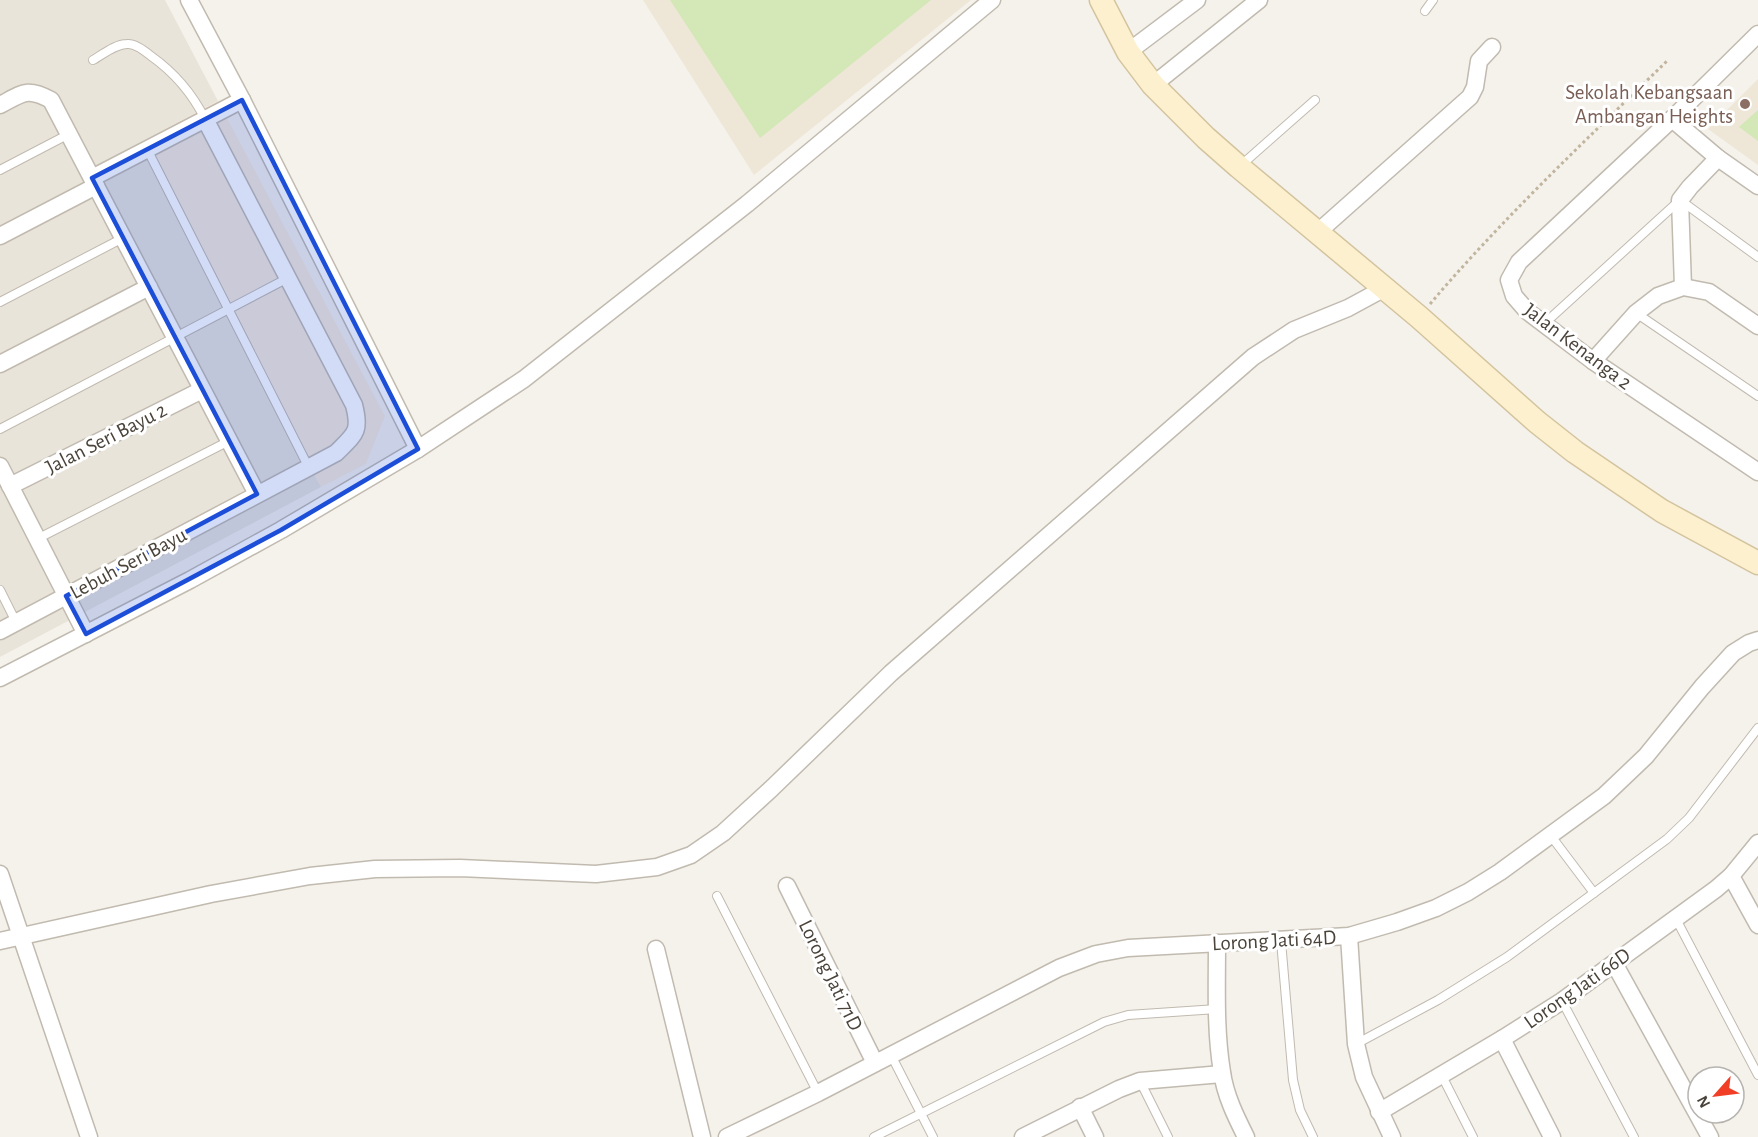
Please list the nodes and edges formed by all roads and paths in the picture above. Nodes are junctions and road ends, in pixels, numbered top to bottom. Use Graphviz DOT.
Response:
graph roads {
  1 [pos="189,0"];
  2 [pos="992,0"];
  3 [pos="1101,0"];
  4 [pos="1197,0"];
  5 [pos="1259,0"];
  6 [pos="1433,0"];
  7 [pos="1425,11"];
  8 [pos="1758,34"];
  9 [pos="1492,46"];
  10 [pos="1128,52"];
  11 [pos="93,60"];
  12 [pos="1667,61"];
  13 [pos="1154,85"];
  14 [pos="242,100"];
  15 [pos="1315,100"];
  16 [pos="0,105"];
  17 [pos="206,119"];
  18 [pos="1672,119"];
  19 [pos="69,134"];
  20 [pos="147,149"];
  21 [pos="1718,158"];
  22 [pos="1239,167"];
  23 [pos="0,170"];
  24 [pos="94,182"];
  25 [pos="1758,186"];
  26 [pos="1680,200"];
  27 [pos="1318,232"];
  28 [pos="0,236"];
  29 [pos="123,238"];
  30 [pos="1758,257"];
  31 [pos="288,278"];
  32 [pos="1683,286"];
  33 [pos="149,287"];
  34 [pos="1385,288"];
  35 [pos="0,302"];
  36 [pos="228,309"];
  37 [pos="1636,313"];
  38 [pos="1419,317"];
  39 [pos="1545,323"];
  40 [pos="1758,326"];
  41 [pos="175,338"];
  42 [pos="1593,361"];
  43 [pos="0,364"];
  44 [pos="202,390"];
  45 [pos="1758,396"];
  46 [pos="0,429"];
  47 [pos="229,441"];
  48 [pos="418,449"];
  49 [pos="0,466"];
  50 [pos="309,468"];
  51 [pos="1758,472"];
  52 [pos="10,486"];
  53 [pos="257,494"];
  54 [pos="37,539"];
  55 [pos="1758,563"];
  56 [pos="0,590"];
  57 [pos="66,596"];
  58 [pos="16,622"];
  59 [pos="0,631"];
  60 [pos="86,634"];
  61 [pos="1758,640"];
  62 [pos="0,678"];
  63 [pos="1758,728"];
  64 [pos="1551,836"];
  65 [pos="1758,843"];
  66 [pos="0,874"];
  67 [pos="1731,876"];
  68 [pos="787,886"];
  69 [pos="1594,893"];
  70 [pos="717,896"];
  71 [pos="1676,919"];
  72 [pos="1758,925"];
  73 [pos="20,936"];
  74 [pos="1349,936"];
  75 [pos="0,941"];
  76 [pos="1281,941"];
  77 [pos="1216,943"];
  78 [pos="656,949"];
  79 [pos="1614,963"];
  80 [pos="1562,1002"];
  81 [pos="1217,1010"];
  82 [pos="1502,1039"];
  83 [pos="1356,1044"];
  84 [pos="891,1055"];
  85 [pos="875,1064"];
  86 [pos="1222,1074"];
  87 [pos="1758,1075"];
  88 [pos="1442,1076"];
  89 [pos="1140,1082"];
  90 [pos="818,1094"];
  91 [pos="1080,1107"];
  92 [pos="1379,1112"];
  93 [pos="921,1113"];
  94 [pos="89,1137"];
  95 [pos="702,1137"];
  96 [pos="727,1137"];
  97 [pos="874,1137"];
  98 [pos="933,1137"];
  99 [pos="1023,1137"];
  100 [pos="1095,1137"];
  101 [pos="1168,1137"];
  102 [pos="1246,1137"];
  103 [pos="1313,1137"];
  104 [pos="1392,1137"];
  105 [pos="1473,1137"];
  106 [pos="1552,1137"];
  107 [pos="1634,1137"];
  108 [pos="1710,1137"];
  1 -- 14 [label="street"];
  2 -- 48 [label="street"];
  3 -- 10 [label="main road"];
  4 -- 10 [label="street"];
  5 -- 13 [label="street"];
  6 -- 7 [label="lane"];
  8 -- 18 [label="street, Jalan Kenanga 2"];
  9 -- 27 [label="street"];
  10 -- 13 [label="main road"];
  11 -- 17 [label="lane"];
  12 -- 38 [label="path"];
  13 -- 22 [label="main road"];
  14 -- 17 [label="street"];
  14 -- 48 [label="street"];
  15 -- 22 [label="lane"];
  16 -- 19 [label="street"];
  17 -- 20 [label="street"];
  17 -- 31 [label="street"];
  18 -- 21 [label="street"];
  18 -- 39 [label="street, Jalan Kenanga 2"];
  19 -- 23 [label="lane"];
  19 -- 24 [label="street"];
  20 -- 24 [label="street"];
  20 -- 36 [label="lane"];
  21 -- 25 [label="street"];
  21 -- 26 [label="street"];
  22 -- 27 [label="main road"];
  24 -- 28 [label="street"];
  24 -- 29 [label="street"];
  26 -- 30 [label="lane"];
  26 -- 32 [label="street"];
  26 -- 39 [label="lane"];
  27 -- 34 [label="main road"];
  29 -- 33 [label="street"];
  29 -- 35 [label="lane"];
  31 -- 36 [label="lane"];
  31 -- 50 [label="street, Lebuh Seri Bayu"];
  32 -- 37 [label="street"];
  32 -- 40 [label="street"];
  33 -- 41 [label="street"];
  33 -- 43 [label="street"];
  34 -- 38 [label="main road"];
  34 -- 73 [label="street"];
  36 -- 41 [label="lane"];
  36 -- 50 [label="lane"];
  37 -- 42 [label="street"];
  37 -- 45 [label="lane"];
  38 -- 55 [label="main road"];
  39 -- 42 [label="street, Jalan Kenanga 2"];
  41 -- 44 [label="street"];
  41 -- 46 [label="lane"];
  42 -- 51 [label="street, Jalan Kenanga 2"];
  44 -- 47 [label="street"];
  44 -- 52 [label="street, Jalan Seri Bayu 2"];
  47 -- 53 [label="street"];
  47 -- 54 [label="lane"];
  48 -- 60 [label="street"];
  49 -- 52 [label="street"];
  50 -- 53 [label="street, Lebuh Seri Bayu"];
  52 -- 54 [label="street"];
  53 -- 57 [label="street, Lebuh Seri Bayu"];
  54 -- 57 [label="street"];
  56 -- 58 [label="lane"];
  57 -- 58 [label="street, Lebuh Seri Bayu"];
  57 -- 60 [label="street"];
  58 -- 59 [label="street, Lebuh Seri Bayu"];
  60 -- 62 [label="street"];
  61 -- 64 [label="street, Lorong Jati 64D"];
  63 -- 69 [label="lane"];
  64 -- 69 [label="lane"];
  64 -- 74 [label="street, Lorong Jati 64D"];
  65 -- 67 [label="street, Lorong Jati 66D"];
  66 -- 73 [label="street"];
  67 -- 71 [label="street, Lorong Jati 66D"];
  67 -- 72 [label="street"];
  68 -- 85 [label="street, Lorong Jati 71D"];
  69 -- 83 [label="lane"];
  70 -- 90 [label="lane"];
  71 -- 79 [label="street, Lorong Jati 66D"];
  71 -- 87 [label="lane"];
  73 -- 75 [label="street"];
  73 -- 94 [label="street"];
  74 -- 76 [label="street, Lorong Jati 64D"];
  74 -- 83 [label="street"];
  76 -- 77 [label="street, Lorong Jati 64D"];
  76 -- 103 [label="lane"];
  77 -- 81 [label="street"];
  77 -- 84 [label="street, Lorong Jati 64D"];
  78 -- 95 [label="street"];
  79 -- 80 [label="street, Lorong Jati 66D"];
  79 -- 108 [label="street"];
  80 -- 82 [label="street, Lorong Jati 66D"];
  80 -- 107 [label="lane"];
  81 -- 86 [label="street"];
  81 -- 93 [label="lane"];
  82 -- 88 [label="street, Lorong Jati 66D"];
  82 -- 106 [label="street"];
  83 -- 92 [label="street"];
  84 -- 85 [label="street, Lorong Jati 64D"];
  84 -- 93 [label="lane"];
  85 -- 90 [label="street, Lorong Jati 64D"];
  86 -- 89 [label="street"];
  86 -- 102 [label="street"];
  88 -- 92 [label="street, Lorong Jati 66D"];
  88 -- 105 [label="lane"];
  89 -- 91 [label="street"];
  89 -- 101 [label="lane"];
  90 -- 96 [label="street, Lorong Jati 64D"];
  91 -- 99 [label="street"];
  91 -- 100 [label="street"];
  92 -- 104 [label="street"];
  93 -- 97 [label="lane"];
  93 -- 98 [label="lane"];
}
